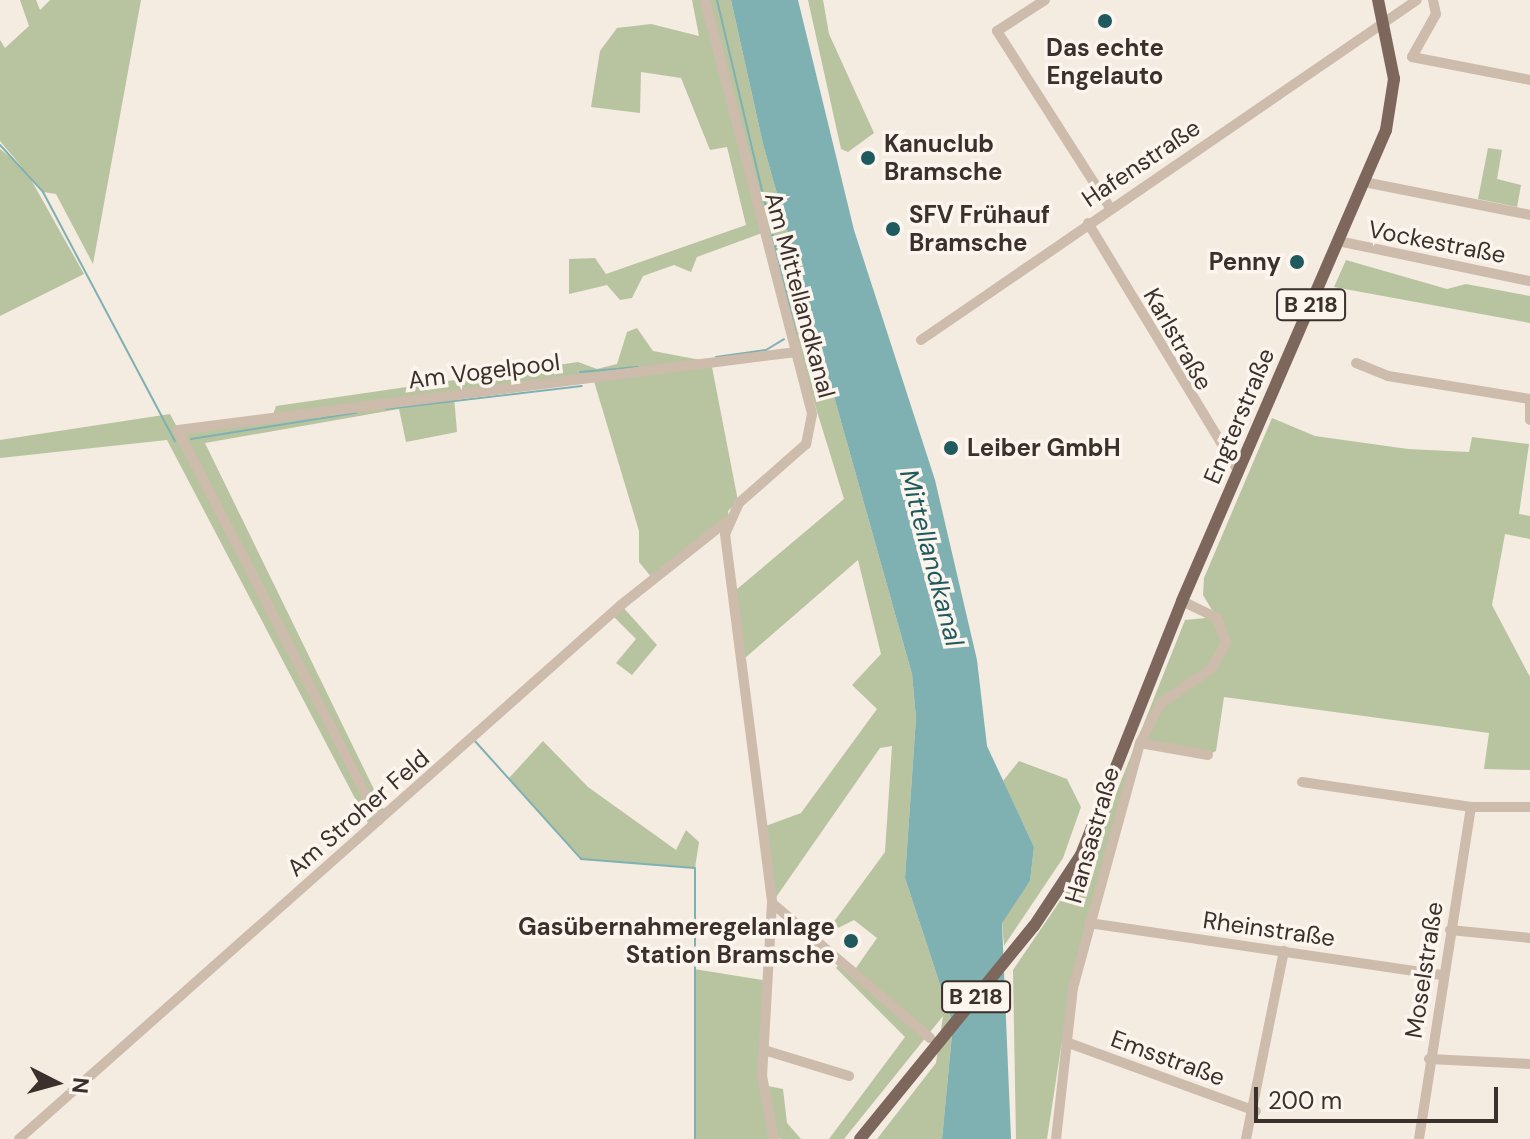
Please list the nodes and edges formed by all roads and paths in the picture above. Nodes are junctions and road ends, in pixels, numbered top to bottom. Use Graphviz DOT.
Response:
graph roads {
  1 [pos="705,0"];
  2 [pos="1045,0"];
  3 [pos="1378,0"];
  4 [pos="1417,0"];
  5 [pos="1433,0"];
  6 [pos="1384,21"];
  7 [pos="1530,80"];
  8 [pos="1364,182"];
  9 [pos="1110,208"];
  10 [pos="1530,215"];
  11 [pos="1088,223"];
  12 [pos="1338,241"];
  13 [pos="1530,281"];
  14 [pos="921,340"];
  15 [pos="796,352"];
  16 [pos="1356,363"];
  17 [pos="1530,401"];
  18 [pos="1530,420"];
  19 [pos="1239,472"];
  20 [pos="727,521"];
  21 [pos="1182,601"];
  22 [pos="1140,743"];
  23 [pos="1208,755"];
  24 [pos="1302,782"];
  25 [pos="1475,807"];
  26 [pos="1530,807"];
  27 [pos="379,820"];
  28 [pos="772,903"];
  29 [pos="1089,923"];
  30 [pos="1450,930"];
  31 [pos="1530,938"];
  32 [pos="1284,951"];
  33 [pos="1443,975"];
  34 [pos="1066,1042"];
  35 [pos="932,1043"];
  36 [pos="764,1050"];
  37 [pos="1429,1059"];
  38 [pos="1530,1064"];
  39 [pos="849,1076"];
  40 [pos="1256,1111"];
  41 [pos="19,1139"];
  42 [pos="774,1139"];
  43 [pos="860,1139"];
  44 [pos="1056,1139"];
  45 [pos="1246,1139"];
  46 [pos="1419,1139"];
  1 -- 15 [label="street, Am Mittellandkanal"];
  2 -- 9 [label="street"];
  3 -- 6 [label="main road, Engterstraße / B 218"];
  4 -- 6 [label="street, Hafenstraße"];
  5 -- 7 [label="street"];
  6 -- 8 [label="main road, Engterstraße / B 218"];
  6 -- 9 [label="street, Hafenstraße"];
  8 -- 10 [label="street"];
  8 -- 12 [label="main road, Engterstraße / B 218"];
  9 -- 11 [label="street, Hafenstraße"];
  11 -- 14 [label="street, Hafenstraße"];
  11 -- 19 [label="street, Karlstraße"];
  12 -- 13 [label="street, Vockestraße"];
  12 -- 19 [label="main road, Engterstraße / B 218"];
  15 -- 20 [label="street, Am Mittellandkanal"];
  15 -- 27 [label="street, Am Vogelpool"];
  16 -- 17 [label="street"];
  17 -- 18 [label="street"];
  19 -- 21 [label="main road, Engterstraße / B 218"];
  20 -- 27 [label="street, Am Stroher Feld"];
  20 -- 28 [label="street"];
  21 -- 22 [label="street, Hansastraße"];
  21 -- 35 [label="main road, Engterstraße / B 218"];
  22 -- 23 [label="street"];
  22 -- 29 [label="street, Hansastraße"];
  24 -- 25 [label="street"];
  25 -- 26 [label="street"];
  25 -- 30 [label="street, Moselstraße"];
  27 -- 41 [label="street, Am Stroher Feld"];
  28 -- 35 [label="street"];
  28 -- 36 [label="street"];
  29 -- 32 [label="street, Rheinstraße"];
  29 -- 34 [label="street, Hansastraße"];
  30 -- 31 [label="street"];
  30 -- 33 [label="street, Moselstraße"];
  32 -- 33 [label="street, Rheinstraße"];
  32 -- 40 [label="street"];
  33 -- 37 [label="street, Moselstraße"];
  34 -- 40 [label="street, Emsstraße"];
  34 -- 44 [label="street, Hansastraße"];
  35 -- 43 [label="main road, B 218"];
  36 -- 39 [label="street"];
  36 -- 42 [label="street"];
  37 -- 38 [label="street"];
  37 -- 46 [label="street, Moselstraße"];
  40 -- 45 [label="street"];
}
